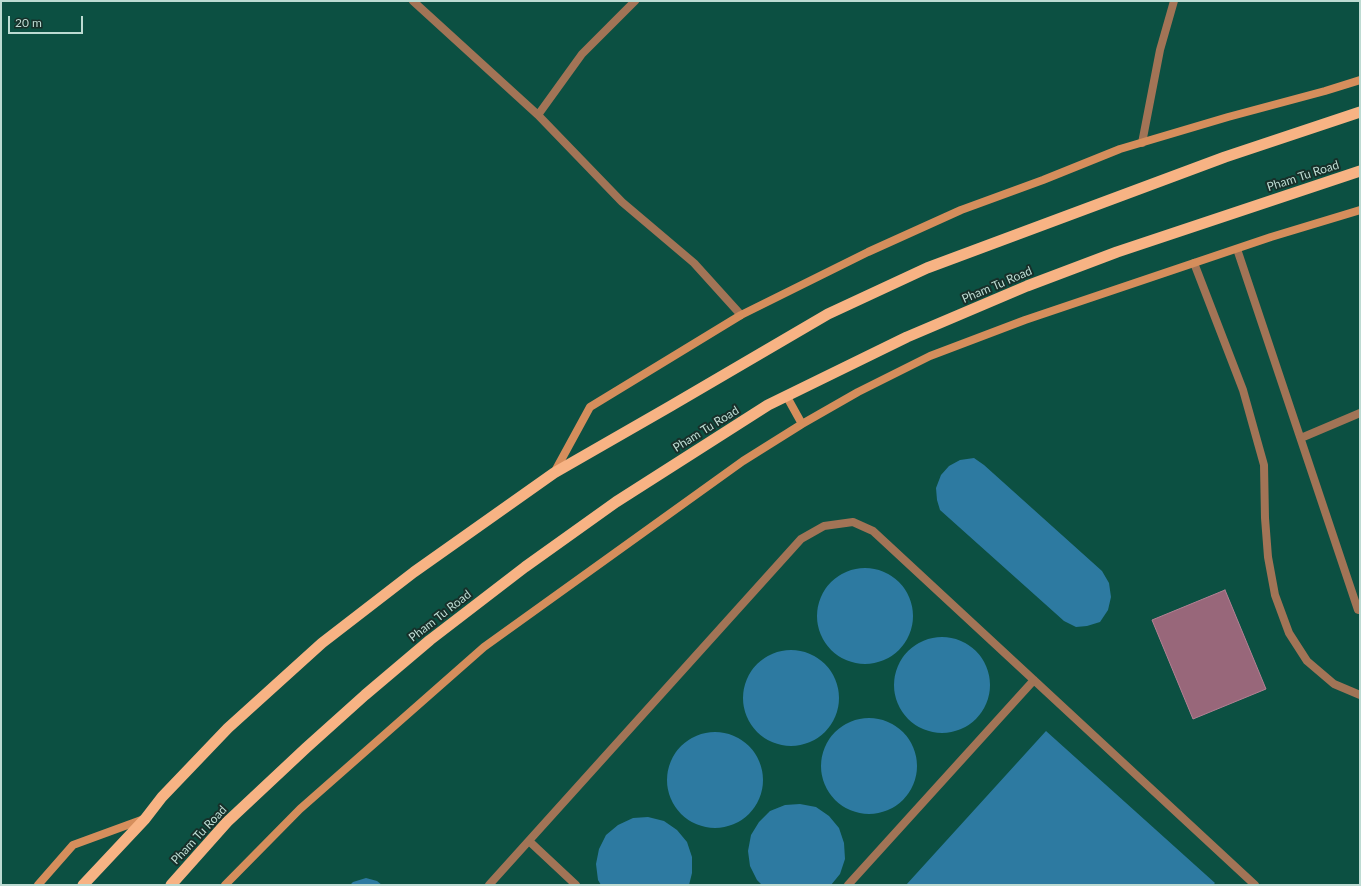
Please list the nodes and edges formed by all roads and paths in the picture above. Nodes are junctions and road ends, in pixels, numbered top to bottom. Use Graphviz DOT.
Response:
graph roads {
  1 [pos="414,1"];
  2 [pos="635,1"];
  3 [pos="1174,1"];
  4 [pos="1360,80"];
  5 [pos="1360,112"];
  6 [pos="538,115"];
  7 [pos="1142,143"];
  8 [pos="1360,171"];
  9 [pos="1360,210"];
  10 [pos="1237,249"];
  11 [pos="1194,263"];
  12 [pos="741,316"];
  13 [pos="786,397"];
  14 [pos="1360,413"];
  15 [pos="802,424"];
  16 [pos="1301,438"];
  17 [pos="554,473"];
  18 [pos="1360,610"];
  19 [pos="1034,680"];
  20 [pos="1360,695"];
  21 [pos="145,819"];
  22 [pos="529,841"];
  23 [pos="38,885"];
  24 [pos="83,885"];
  25 [pos="171,885"];
  26 [pos="225,885"];
  27 [pos="490,885"];
  28 [pos="576,885"];
  29 [pos="848,885"];
  30 [pos="1255,885"];
  1 -- 6 [label="street"];
  2 -- 6 [label="street"];
  3 -- 7 [label="street"];
  4 -- 7 [label="main road"];
  5 -- 17 [label="highway"];
  6 -- 12 [label="street"];
  7 -- 12 [label="main road"];
  8 -- 13 [label="highway, Pham Tu Road"];
  9 -- 10 [label="main road"];
  10 -- 11 [label="main road"];
  10 -- 16 [label="street"];
  11 -- 15 [label="main road"];
  11 -- 20 [label="street"];
  12 -- 17 [label="main road"];
  13 -- 15 [label="main road"];
  13 -- 25 [label="highway, Pham Tu Road"];
  14 -- 16 [label="street"];
  15 -- 26 [label="main road"];
  16 -- 18 [label="street"];
  17 -- 21 [label="highway"];
  19 -- 22 [label="street"];
  19 -- 29 [label="street"];
  19 -- 30 [label="street"];
  21 -- 23 [label="main road"];
  21 -- 24 [label="highway"];
  22 -- 27 [label="street"];
  22 -- 28 [label="street"];
}
